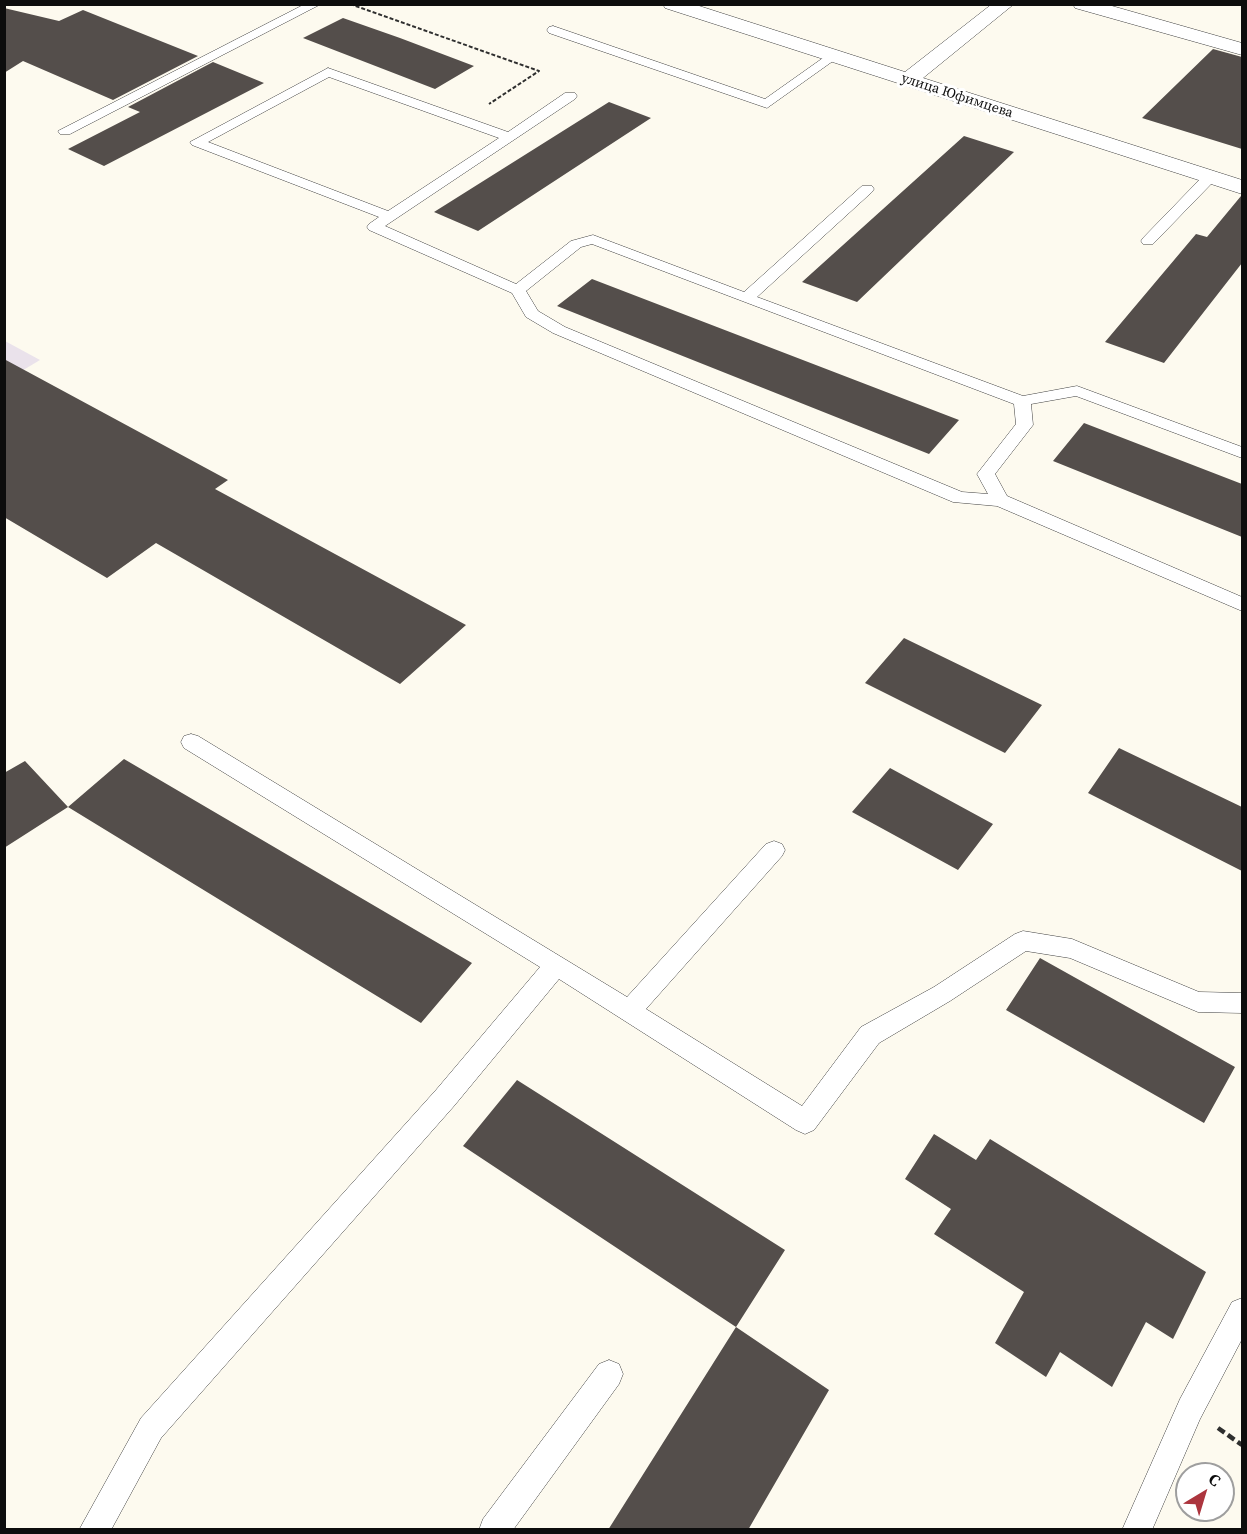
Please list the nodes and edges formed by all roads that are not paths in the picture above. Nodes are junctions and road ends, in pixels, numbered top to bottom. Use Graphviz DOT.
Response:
graph roads {
  1 [pos="315,4"];
  2 [pos="672,4"];
  3 [pos="1005,4"];
  4 [pos="1082,4"];
  5 [pos="552,30"];
  6 [pos="1242,49"];
  7 [pos="834,56"];
  8 [pos="908,80"];
  9 [pos="570,96"];
  10 [pos="65,131"];
  11 [pos="510,137"];
  12 [pos="1210,177"];
  13 [pos="1242,187"];
  14 [pos="867,189"];
  15 [pos="391,217"];
  16 [pos="1148,241"];
  17 [pos="518,290"];
  18 [pos="746,298"];
  19 [pos="1022,401"];
  20 [pos="1242,453"];
  21 [pos="1000,500"];
  22 [pos="1242,604"];
  23 [pos="191,742"];
  24 [pos="774,850"];
  25 [pos="556,965"];
  26 [pos="1242,1003"];
  27 [pos="630,1011"];
  28 [pos="1242,1312"];
  29 [pos="609,1374"];
  30 [pos="94,1530"];
  31 [pos="494,1530"];
  32 [pos="1137,1530"];
  1 -- 10 [label="lane"];
  2 -- 7 [label="street, улица Юфимцева"];
  3 -- 8 [label="street"];
  4 -- 6 [label="street"];
  5 -- 7 [label="lane"];
  7 -- 8 [label="street, улица Юфимцева"];
  8 -- 12 [label="street, улица Юфимцева"];
  9 -- 11 [label="lane"];
  11 -- 15 [label="lane"];
  11 -- 15 [label="lane"];
  12 -- 13 [label="street, улица Юфимцева"];
  12 -- 16 [label="lane"];
  14 -- 18 [label="lane"];
  15 -- 17 [label="lane"];
  17 -- 18 [label="lane"];
  17 -- 21 [label="lane"];
  18 -- 19 [label="lane"];
  19 -- 20 [label="lane"];
  19 -- 21 [label="lane"];
  21 -- 22 [label="lane"];
  23 -- 25 [label="lane"];
  24 -- 27 [label="lane"];
  25 -- 27 [label="lane"];
  25 -- 30 [label="lane"];
  26 -- 27 [label="lane"];
  28 -- 32 [label="lane"];
  29 -- 31 [label="lane"];
}
